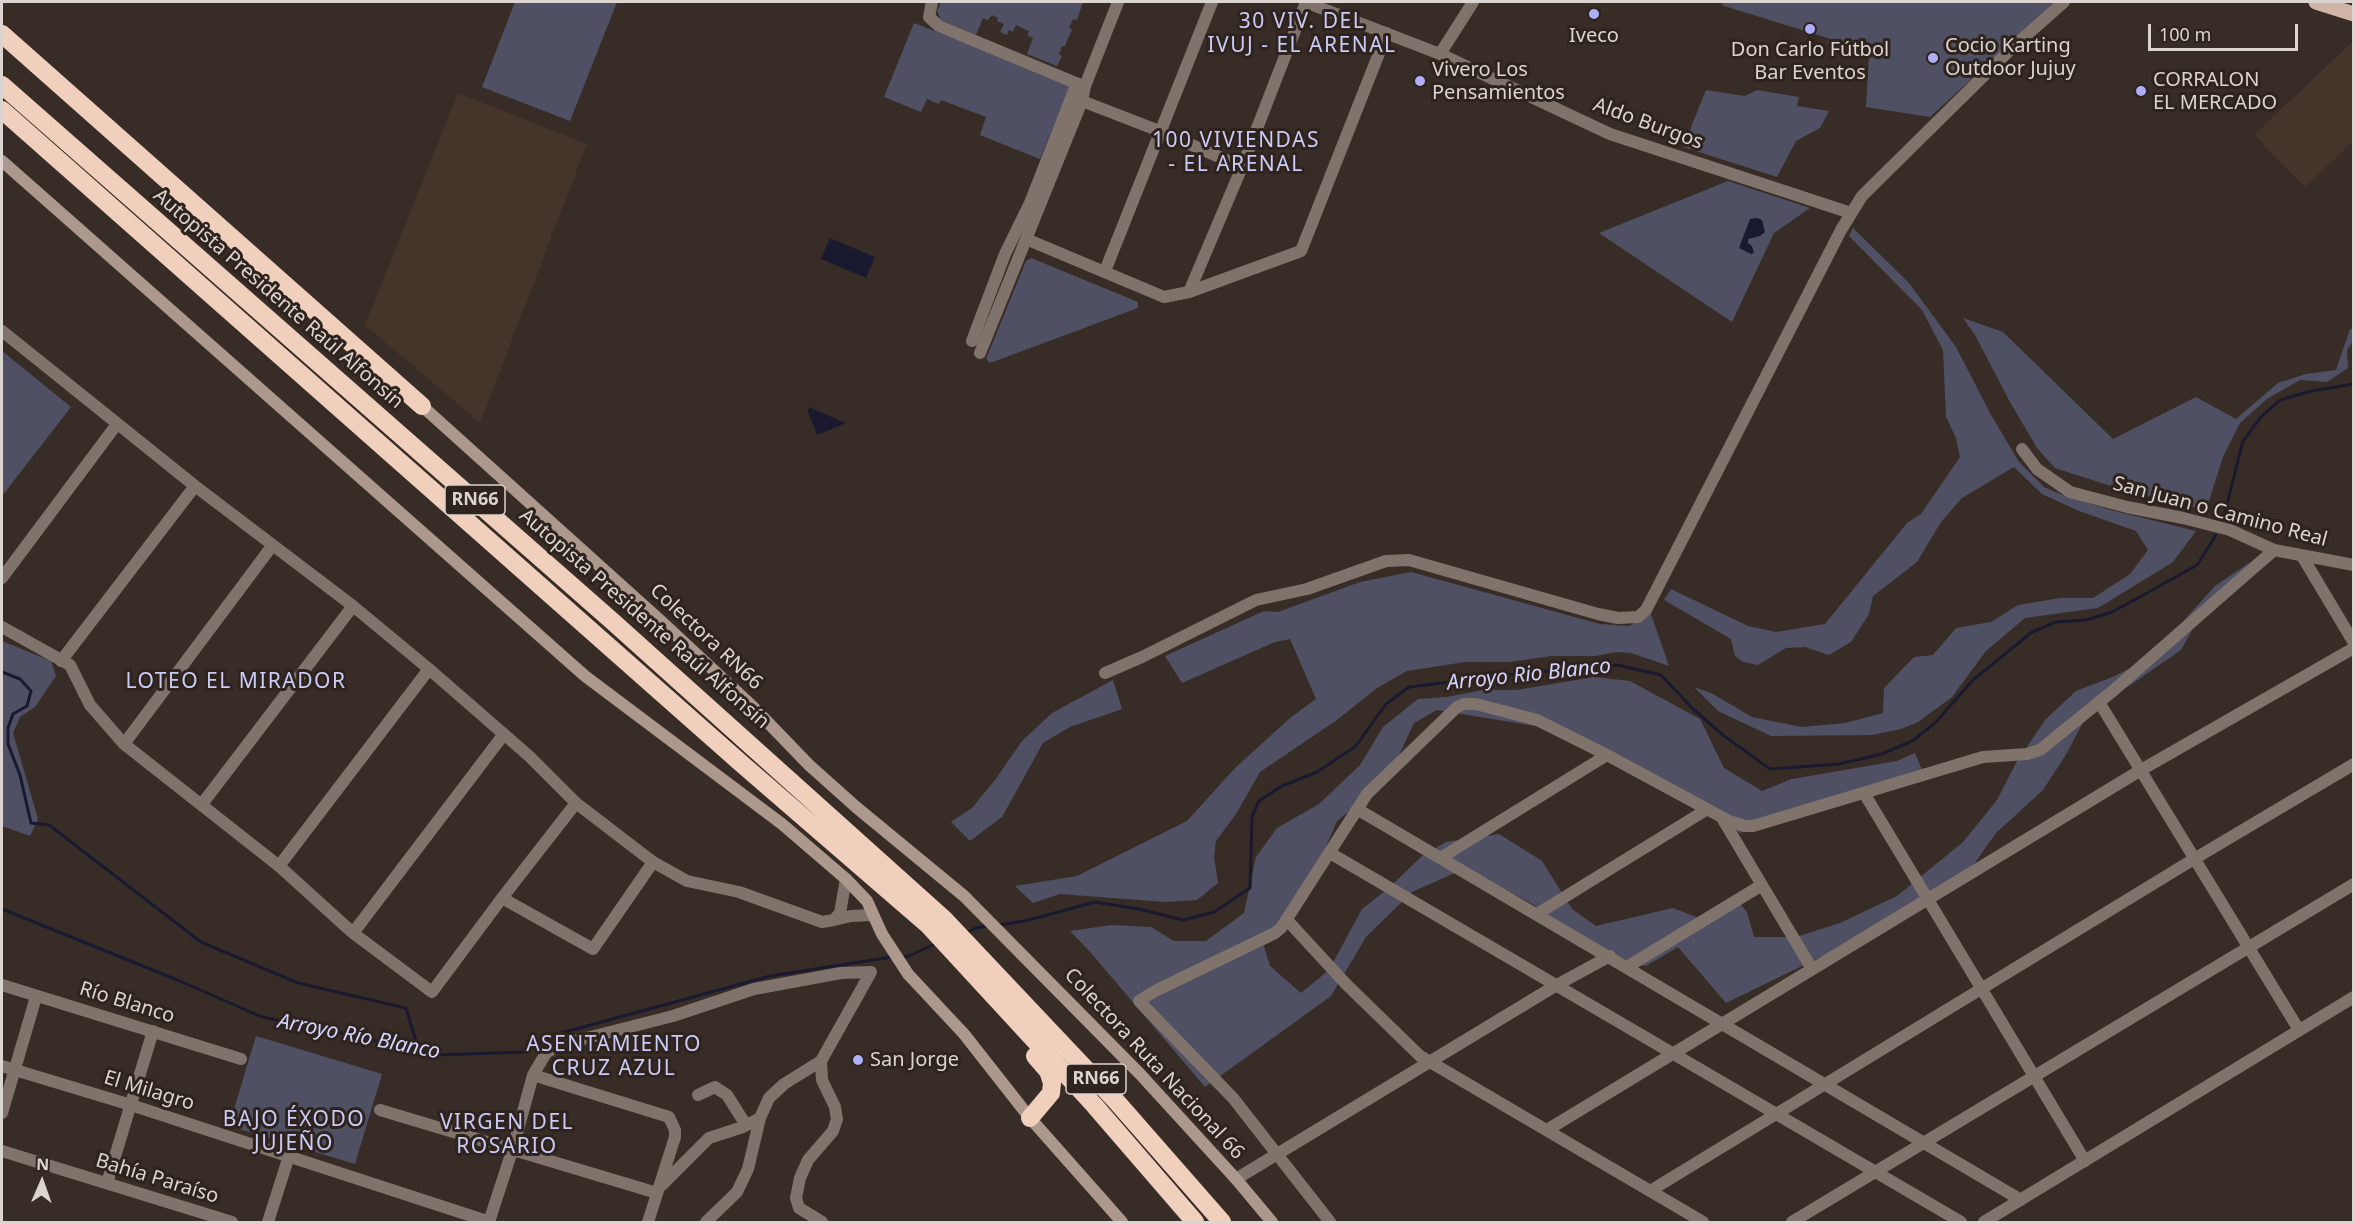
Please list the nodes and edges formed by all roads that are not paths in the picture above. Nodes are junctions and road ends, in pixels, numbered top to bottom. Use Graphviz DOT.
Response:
graph roads {
  1 [pos="932,2"];
  2 [pos="1119,2"];
  3 [pos="1212,2"];
  4 [pos="1306,2"];
  5 [pos="1473,2"];
  6 [pos="2064,2"];
  7 [pos="2316,2"];
  8 [pos="2354,14"];
  9 [pos="1387,33"];
  10 [pos="2,34"];
  11 [pos="1440,54"];
  12 [pos="1081,84"];
  13 [pos="2,85"];
  14 [pos="1082,101"];
  15 [pos="2,110"];
  16 [pos="1162,132"];
  17 [pos="2,161"];
  18 [pos="1242,167"];
  19 [pos="1851,213"];
  20 [pos="1026,239"];
  21 [pos="1105,271"];
  22 [pos="1189,292"];
  23 [pos="2,331"];
  24 [pos="972,342"];
  25 [pos="980,353"];
  26 [pos="422,406"];
  27 [pos="117,424"];
  28 [pos="2022,449"];
  29 [pos="195,486"];
  30 [pos="272,546"];
  31 [pos="2274,550"];
  32 [pos="2302,556"];
  33 [pos="2354,565"];
  34 [pos="2,578"];
  35 [pos="353,606"];
  36 [pos="2,627"];
  37 [pos="2354,643"];
  38 [pos="2354,648"];
  39 [pos="61,661"];
  40 [pos="429,669"];
  41 [pos="1105,673"];
  42 [pos="2099,702"];
  43 [pos="504,734"];
  44 [pos="124,744"];
  45 [pos="1607,755"];
  46 [pos="2354,764"];
  47 [pos="2141,770"];
  48 [pos="1864,793"];
  49 [pos="576,803"];
  50 [pos="202,804"];
  51 [pos="1357,809"];
  52 [pos="1706,810"];
  53 [pos="1721,817"];
  54 [pos="1330,853"];
  55 [pos="1442,857"];
  56 [pos="2194,859"];
  57 [pos="653,862"];
  58 [pos="279,866"];
  59 [pos="2354,884"];
  60 [pos="1762,885"];
  61 [pos="845,889"];
  62 [pos="501,898"];
  63 [pos="1927,898"];
  64 [pos="1537,914"];
  65 [pos="873,915"];
  66 [pos="834,920"];
  67 [pos="1287,920"];
  68 [pos="934,925"];
  69 [pos="353,933"];
  70 [pos="1003,936"];
  71 [pos="2248,947"];
  72 [pos="954,949"];
  73 [pos="1610,956"];
  74 [pos="1627,967"];
  75 [pos="1812,969"];
  76 [pos="2,985"];
  77 [pos="1555,986"];
  78 [pos="1981,988"];
  79 [pos="36,997"];
  80 [pos="2354,997"];
  81 [pos="1723,1023"];
  82 [pos="2299,1030"];
  83 [pos="153,1031"];
  84 [pos="1671,1054"];
  85 [pos="242,1059"];
  86 [pos="821,1061"];
  87 [pos="1430,1062"];
  88 [pos="2,1066"];
  89 [pos="15,1071"];
  90 [pos="533,1075"];
  91 [pos="2034,1076"];
  92 [pos="1824,1083"];
  93 [pos="698,1095"];
  94 [pos="131,1106"];
  95 [pos="381,1110"];
  96 [pos="2,1113"];
  97 [pos="1774,1114"];
  98 [pos="760,1118"];
  99 [pos="1030,1118"];
  100 [pos="746,1125"];
  101 [pos="1546,1130"];
  102 [pos="1924,1142"];
  103 [pos="513,1148"];
  104 [pos="2,1151"];
  105 [pos="1278,1153"];
  106 [pos="289,1156"];
  107 [pos="2085,1161"];
  108 [pos="1875,1173"];
  109 [pos="1236,1179"];
  110 [pos="107,1183"];
  111 [pos="658,1191"];
  112 [pos="1650,1191"];
  113 [pos="2021,1200"];
  114 [pos="232,1222"];
  115 [pos="268,1222"];
  116 [pos="489,1222"];
  117 [pos="648,1222"];
  118 [pos="706,1222"];
  119 [pos="822,1222"];
  120 [pos="1122,1222"];
  121 [pos="1195,1222"];
  122 [pos="1222,1222"];
  123 [pos="1272,1222"];
  124 [pos="1330,1222"];
  125 [pos="1703,1222"];
  126 [pos="1792,1222"];
  127 [pos="1961,1222"];
  128 [pos="1984,1222"];
  1 -- 12 [label="street"];
  2 -- 12 [label="street"];
  3 -- 16 [label="street"];
  4 -- 9 [label="street, Aldo Burgos"];
  4 -- 18 [label="street"];
  5 -- 11 [label="street"];
  6 -- 19 [label="street"];
  7 -- 8 [label="main road"];
  9 -- 11 [label="street, Aldo Burgos"];
  9 -- 22 [label="street"];
  10 -- 26 [label="highway"];
  11 -- 19 [label="street, Aldo Burgos"];
  12 -- 14 [label="street"];
  12 -- 24 [label="street"];
  13 -- 68 [label="highway, Autopista Presidente Raúl Alfonsín / RN66"];
  14 -- 16 [label="street"];
  14 -- 20 [label="street"];
  15 -- 68 [label="highway, Autopista Presidente Raúl Alfonsín / RN66"];
  16 -- 18 [label="street"];
  16 -- 21 [label="street"];
  17 -- 61 [label="street"];
  18 -- 22 [label="street"];
  19 -- 41 [label="street"];
  20 -- 21 [label="street"];
  20 -- 25 [label="street"];
  21 -- 22 [label="street"];
  23 -- 27 [label="street"];
  26 -- 70 [label="street, Colectora RN66"];
  27 -- 29 [label="street"];
  27 -- 34 [label="street"];
  28 -- 31 [label="street, San Juan o Camino Real"];
  29 -- 30 [label="street"];
  29 -- 39 [label="street"];
  30 -- 35 [label="street"];
  30 -- 44 [label="street"];
  31 -- 32 [label="street, San Juan o Camino Real"];
  31 -- 42 [label="street"];
  32 -- 33 [label="street, San Juan o Camino Real"];
  32 -- 37 [label="street"];
  35 -- 40 [label="street"];
  35 -- 50 [label="street"];
  36 -- 39 [label="street"];
  38 -- 47 [label="street"];
  39 -- 44 [label="street"];
  40 -- 43 [label="street"];
  40 -- 58 [label="street"];
  42 -- 47 [label="street"];
  42 -- 48 [label="street"];
  43 -- 49 [label="street"];
  43 -- 69 [label="street"];
  44 -- 50 [label="street"];
  45 -- 51 [label="street"];
  45 -- 52 [label="street"];
  45 -- 55 [label="street"];
  46 -- 56 [label="street"];
  47 -- 56 [label="street"];
  47 -- 63 [label="street"];
  48 -- 53 [label="street"];
  48 -- 63 [label="street"];
  49 -- 57 [label="street"];
  49 -- 62 [label="street"];
  50 -- 58 [label="street"];
  51 -- 54 [label="street"];
  51 -- 55 [label="street"];
  52 -- 53 [label="street"];
  52 -- 64 [label="street"];
  53 -- 60 [label="street"];
  54 -- 67 [label="street"];
  54 -- 77 [label="street"];
  55 -- 64 [label="street"];
  56 -- 71 [label="street"];
  56 -- 78 [label="street"];
  57 -- 62 [label="street"];
  57 -- 66 [label="street"];
  58 -- 69 [label="street"];
  59 -- 71 [label="street"];
  60 -- 74 [label="street"];
  60 -- 75 [label="street"];
  61 -- 65 [label="street"];
  61 -- 66 [label="street"];
  62 -- 69 [label="street"];
  63 -- 75 [label="street"];
  63 -- 78 [label="street"];
  64 -- 73 [label="street"];
  65 -- 66 [label="street"];
  65 -- 99 [label="street"];
  67 -- 87 [label="street"];
  67 -- 105 [label="street"];
  68 -- 72 [label="highway, Autopista Presidente Raúl Alfonsín / RN66"];
  68 -- 72 [label="highway"];
  70 -- 109 [label="street, Colectora Ruta Nacional 66"];
  71 -- 82 [label="street"];
  71 -- 91 [label="street"];
  72 -- 99 [label="highway"];
  72 -- 121 [label="highway, Autopista Presidente Raúl Alfonsín / RN66"];
  72 -- 122 [label="highway, Autopista Presidente Raúl Alfonsín / RN66"];
  73 -- 74 [label="street"];
  73 -- 77 [label="street"];
  74 -- 81 [label="street"];
  75 -- 81 [label="street"];
  76 -- 79 [label="street, Río Blanco"];
  77 -- 84 [label="street"];
  77 -- 87 [label="street"];
  78 -- 91 [label="street"];
  78 -- 92 [label="street"];
  79 -- 83 [label="street, Río Blanco"];
  79 -- 89 [label="street"];
  80 -- 82 [label="street"];
  81 -- 84 [label="street"];
  81 -- 92 [label="street"];
  82 -- 107 [label="street"];
  83 -- 85 [label="street, Río Blanco"];
  83 -- 94 [label="street"];
  84 -- 97 [label="street"];
  84 -- 101 [label="street"];
  86 -- 90 [label="street"];
  86 -- 98 [label="street"];
  86 -- 119 [label="street"];
  87 -- 101 [label="street"];
  87 -- 105 [label="street"];
  88 -- 89 [label="street, El Milagro"];
  89 -- 94 [label="street, El Milagro"];
  89 -- 96 [label="street"];
  90 -- 103 [label="street"];
  90 -- 111 [label="street"];
  91 -- 102 [label="street"];
  91 -- 107 [label="street"];
  92 -- 97 [label="street"];
  92 -- 102 [label="street"];
  93 -- 100 [label="street"];
  94 -- 106 [label="street, El Milagro"];
  94 -- 110 [label="street"];
  95 -- 103 [label="street"];
  97 -- 108 [label="street"];
  97 -- 112 [label="street"];
  98 -- 100 [label="street"];
  98 -- 118 [label="street"];
  99 -- 120 [label="street"];
  100 -- 111 [label="street"];
  101 -- 112 [label="street"];
  102 -- 108 [label="street"];
  102 -- 113 [label="street"];
  103 -- 111 [label="street"];
  103 -- 116 [label="street"];
  104 -- 110 [label="street, Bahía Paraíso"];
  105 -- 109 [label="street"];
  105 -- 124 [label="street"];
  106 -- 115 [label="street"];
  106 -- 116 [label="street, El Milagro"];
  107 -- 113 [label="street"];
  108 -- 126 [label="street"];
  108 -- 127 [label="street"];
  109 -- 123 [label="street, Colectora Ruta Nacional 66"];
  110 -- 114 [label="street, Bahía Paraíso"];
  111 -- 117 [label="street"];
  112 -- 125 [label="street"];
  113 -- 128 [label="street"];
}
